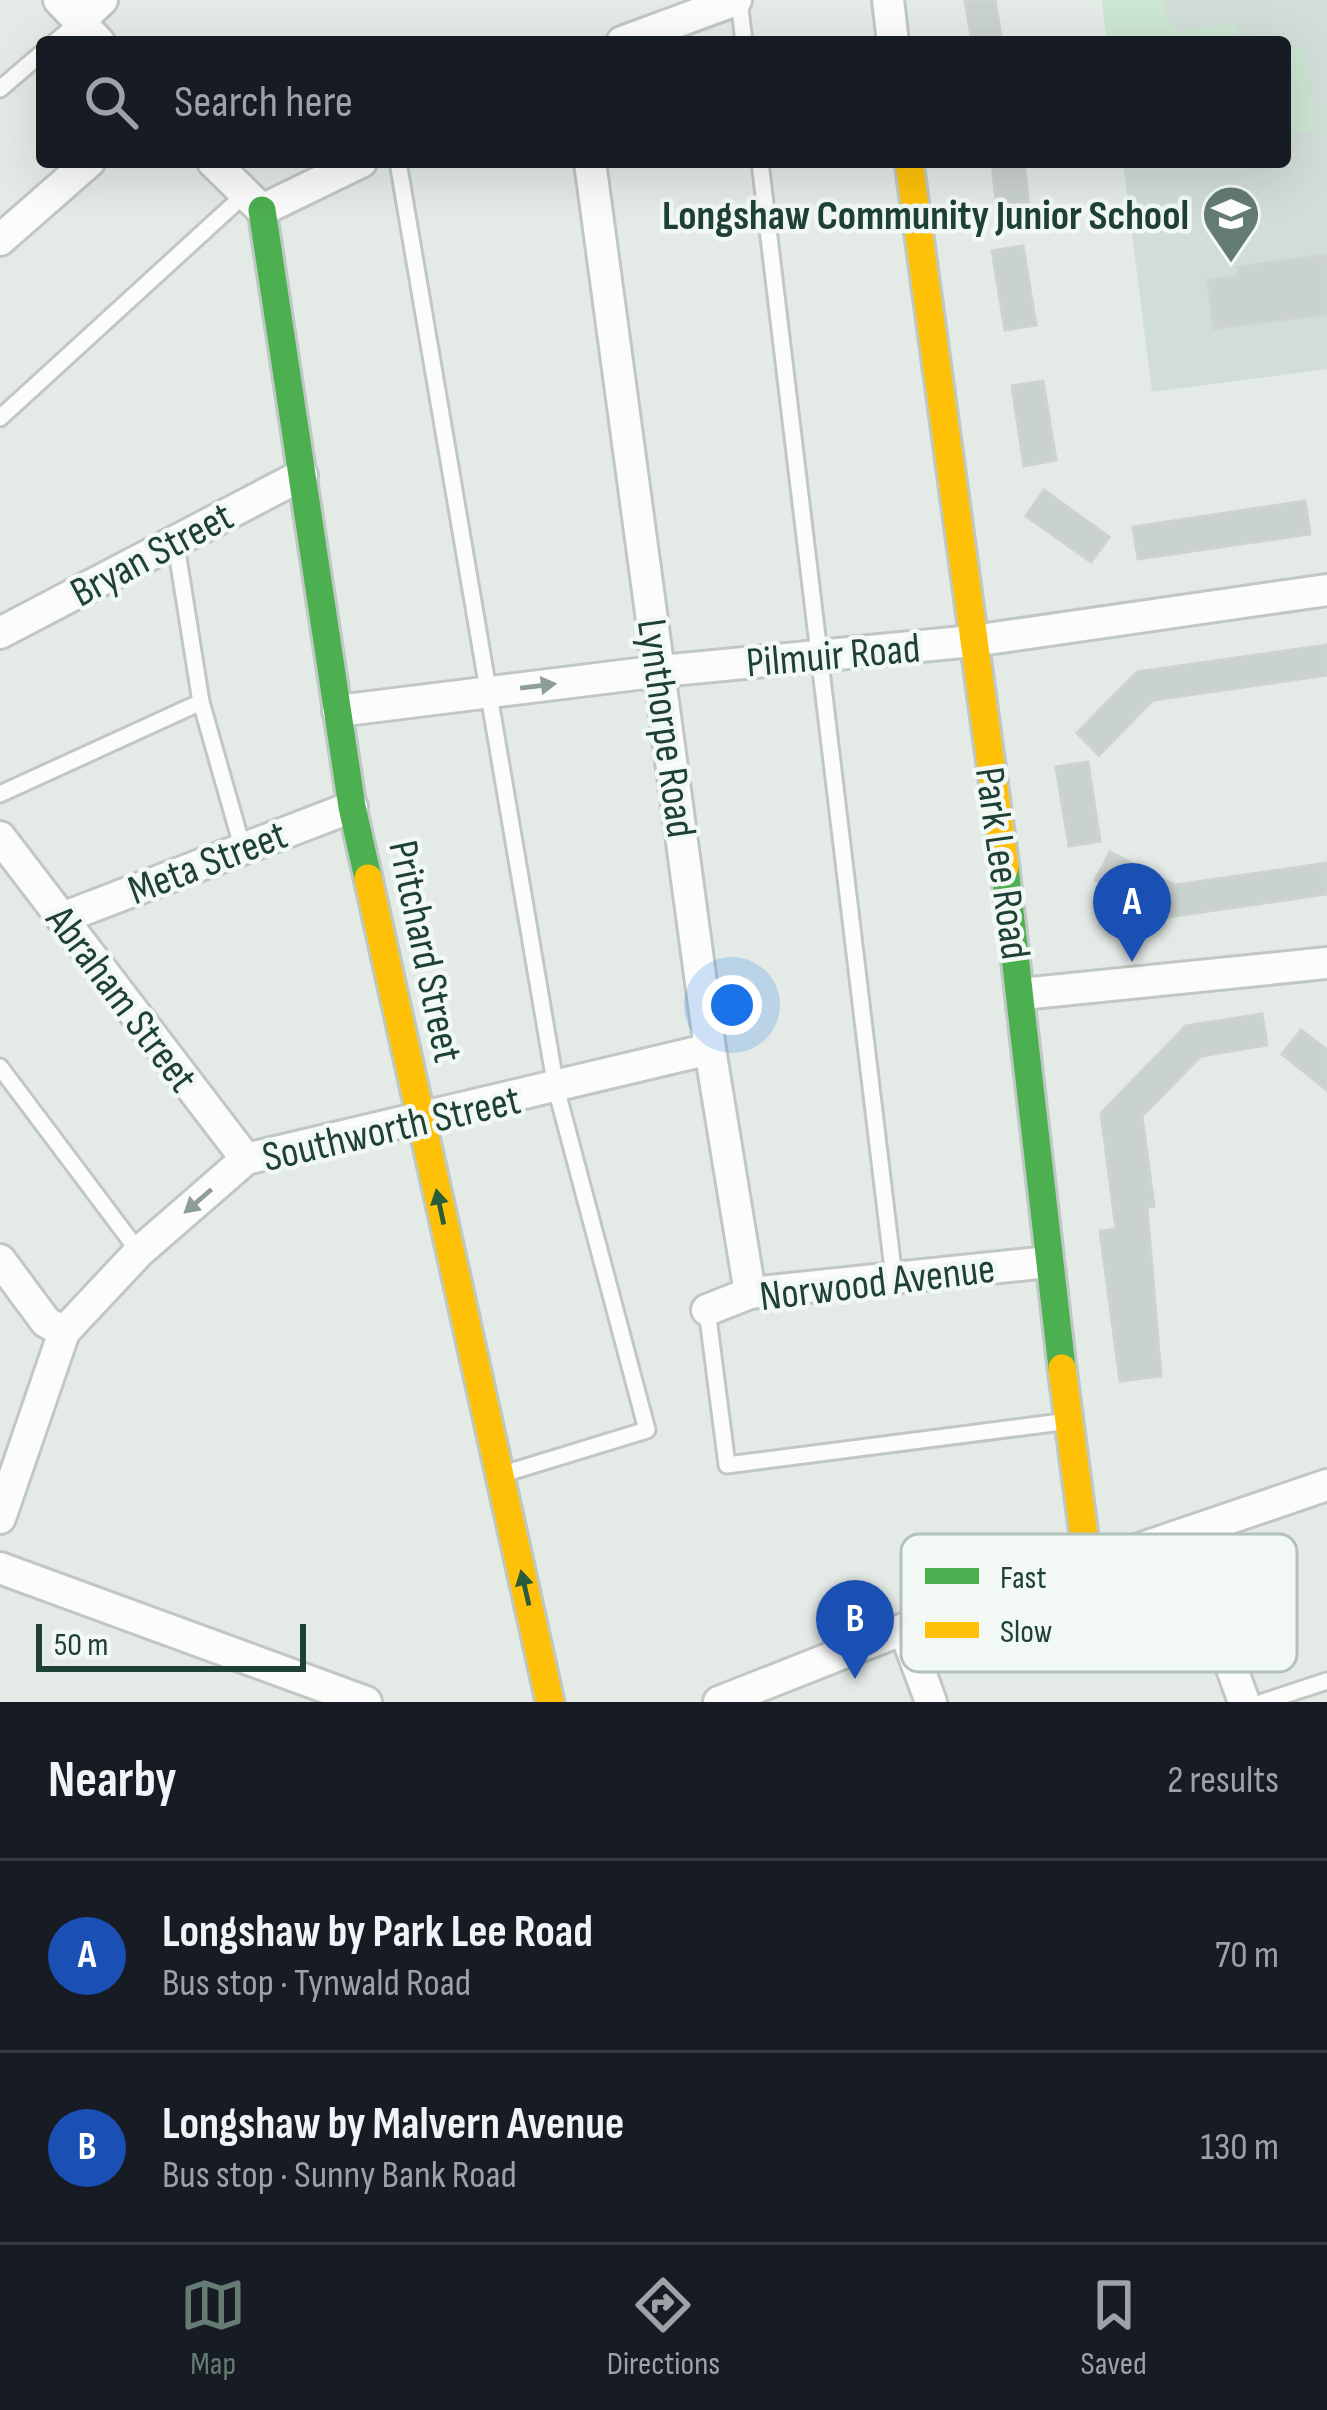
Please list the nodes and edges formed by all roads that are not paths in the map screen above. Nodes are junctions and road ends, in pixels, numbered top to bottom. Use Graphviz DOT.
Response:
graph roads {
  1 [pos="737,0"];
  2 [pos="887,0"];
  3 [pos="85,16"];
  4 [pos="62,36"];
  5 [pos="638,36"];
  6 [pos="744,36"];
  7 [pos="892,36"];
  8 [pos="36,58"];
  9 [pos="0,89"];
  10 [pos="81,168"];
  11 [pos="219,168"];
  12 [pos="346,168"];
  13 [pos="399,168"];
  14 [pos="591,168"];
  15 [pos="761,168"];
  16 [pos="910,168"];
  17 [pos="253,202"];
  18 [pos="0,240"];
  19 [pos="0,418"];
  20 [pos="302,475"];
  21 [pos="175,539"];
  22 [pos="1327,590"];
  23 [pos="0,633"];
  24 [pos="973,641"];
  25 [pos="823,656"];
  26 [pos="661,671"];
  27 [pos="490,692"];
  28 [pos="201,702"];
  29 [pos="338,711"];
  30 [pos="0,794"];
  31 [pos="352,807"];
  32 [pos="0,837"];
  33 [pos="242,846"];
  34 [pos="62,918"];
  35 [pos="1327,963"];
  36 [pos="1022,994"];
  37 [pos="710,1049"];
  38 [pos="0,1067"];
  39 [pos="556,1088"];
  40 [pos="422,1121"];
  41 [pos="246,1159"];
  42 [pos="139,1252"];
  43 [pos="0,1260"];
  44 [pos="1048,1262"];
  45 [pos="894,1278"];
  46 [pos="750,1293"];
  47 [pos="707,1310"];
  48 [pos="64,1332"];
  49 [pos="1069,1421"];
  50 [pos="12,1457"];
  51 [pos="500,1475"];
  52 [pos="1327,1485"];
  53 [pos="0,1518"];
  54 [pos="1084,1534"];
  55 [pos="1184,1534"];
  56 [pos="0,1568"];
  57 [pos="901,1630"];
  58 [pos="920,1672"];
  59 [pos="1233,1672"];
  60 [pos="1327,1681"];
  61 [pos="366,1702"];
  62 [pos="550,1702"];
  63 [pos="719,1702"];
  64 [pos="931,1702"];
  65 [pos="1244,1702"];
  66 [pos="1263,1702"];
  1 -- 5 [label="street"];
  1 -- 6 [label="lane"];
  2 -- 7 [label="street"];
  3 -- 4 [label="lane"];
  8 -- 9 [label="lane"];
  10 -- 18 [label="street"];
  11 -- 17 [label="street"];
  12 -- 17 [label="street"];
  13 -- 27 [label="lane"];
  14 -- 26 [label="street, Lynthorpe Road"];
  15 -- 25 [label="lane"];
  16 -- 24 [label="street, Park Lee Road"];
  17 -- 19 [label="lane"];
  17 -- 20 [label="street, Pritchard Street"];
  20 -- 21 [label="street, Bryan Street"];
  20 -- 29 [label="street, Pritchard Street"];
  21 -- 23 [label="street, Bryan Street"];
  21 -- 28 [label="lane"];
  22 -- 24 [label="street, Pilmuir Road"];
  24 -- 25 [label="street, Pilmuir Road"];
  24 -- 36 [label="street, Park Lee Road"];
  25 -- 26 [label="street, Pilmuir Road"];
  25 -- 45 [label="lane"];
  27 -- 26 [label="street, Pilmuir Road, one-way"];
  26 -- 37 [label="street, Lynthorpe Road"];
  27 -- 29 [label="street, Pilmuir Road"];
  27 -- 39 [label="lane"];
  28 -- 30 [label="lane"];
  28 -- 33 [label="lane"];
  29 -- 31 [label="street, Pritchard Street"];
  31 -- 33 [label="street, Meta Street"];
  31 -- 40 [label="street, Pritchard Street"];
  32 -- 34 [label="street, Abraham Street"];
  33 -- 34 [label="street, Meta Street"];
  34 -- 41 [label="street, Abraham Street"];
  35 -- 36 [label="street"];
  36 -- 44 [label="street, Park Lee Road"];
  37 -- 39 [label="street, Southworth Street"];
  37 -- 46 [label="street, Lynthorpe Road"];
  38 -- 42 [label="lane"];
  39 -- 40 [label="street, Southworth Street"];
  39 -- 51 [label="lane"];
  40 -- 41 [label="street, Southworth Street"];
  51 -- 40 [label="street, Pritchard Street, one-way"];
  41 -- 42 [label="street, Southworth Street, one-way"];
  42 -- 48 [label="street, Southworth Street"];
  43 -- 48 [label="street"];
  44 -- 45 [label="street, Norwood Avenue"];
  44 -- 49 [label="street, Park Lee Road"];
  45 -- 46 [label="street, Norwood Avenue"];
  46 -- 47 [label="street, Norwood Avenue"];
  47 -- 49 [label="lane"];
  48 -- 50 [label="street"];
  49 -- 54 [label="street, Park Lee Road"];
  50 -- 53 [label="street"];
  62 -- 51 [label="street, Pritchard Street, one-way"];
  52 -- 55 [label="street"];
  56 -- 61 [label="street"];
  57 -- 63 [label="street"];
  58 -- 64 [label="street"];
  59 -- 65 [label="street"];
  60 -- 66 [label="lane"];
}
